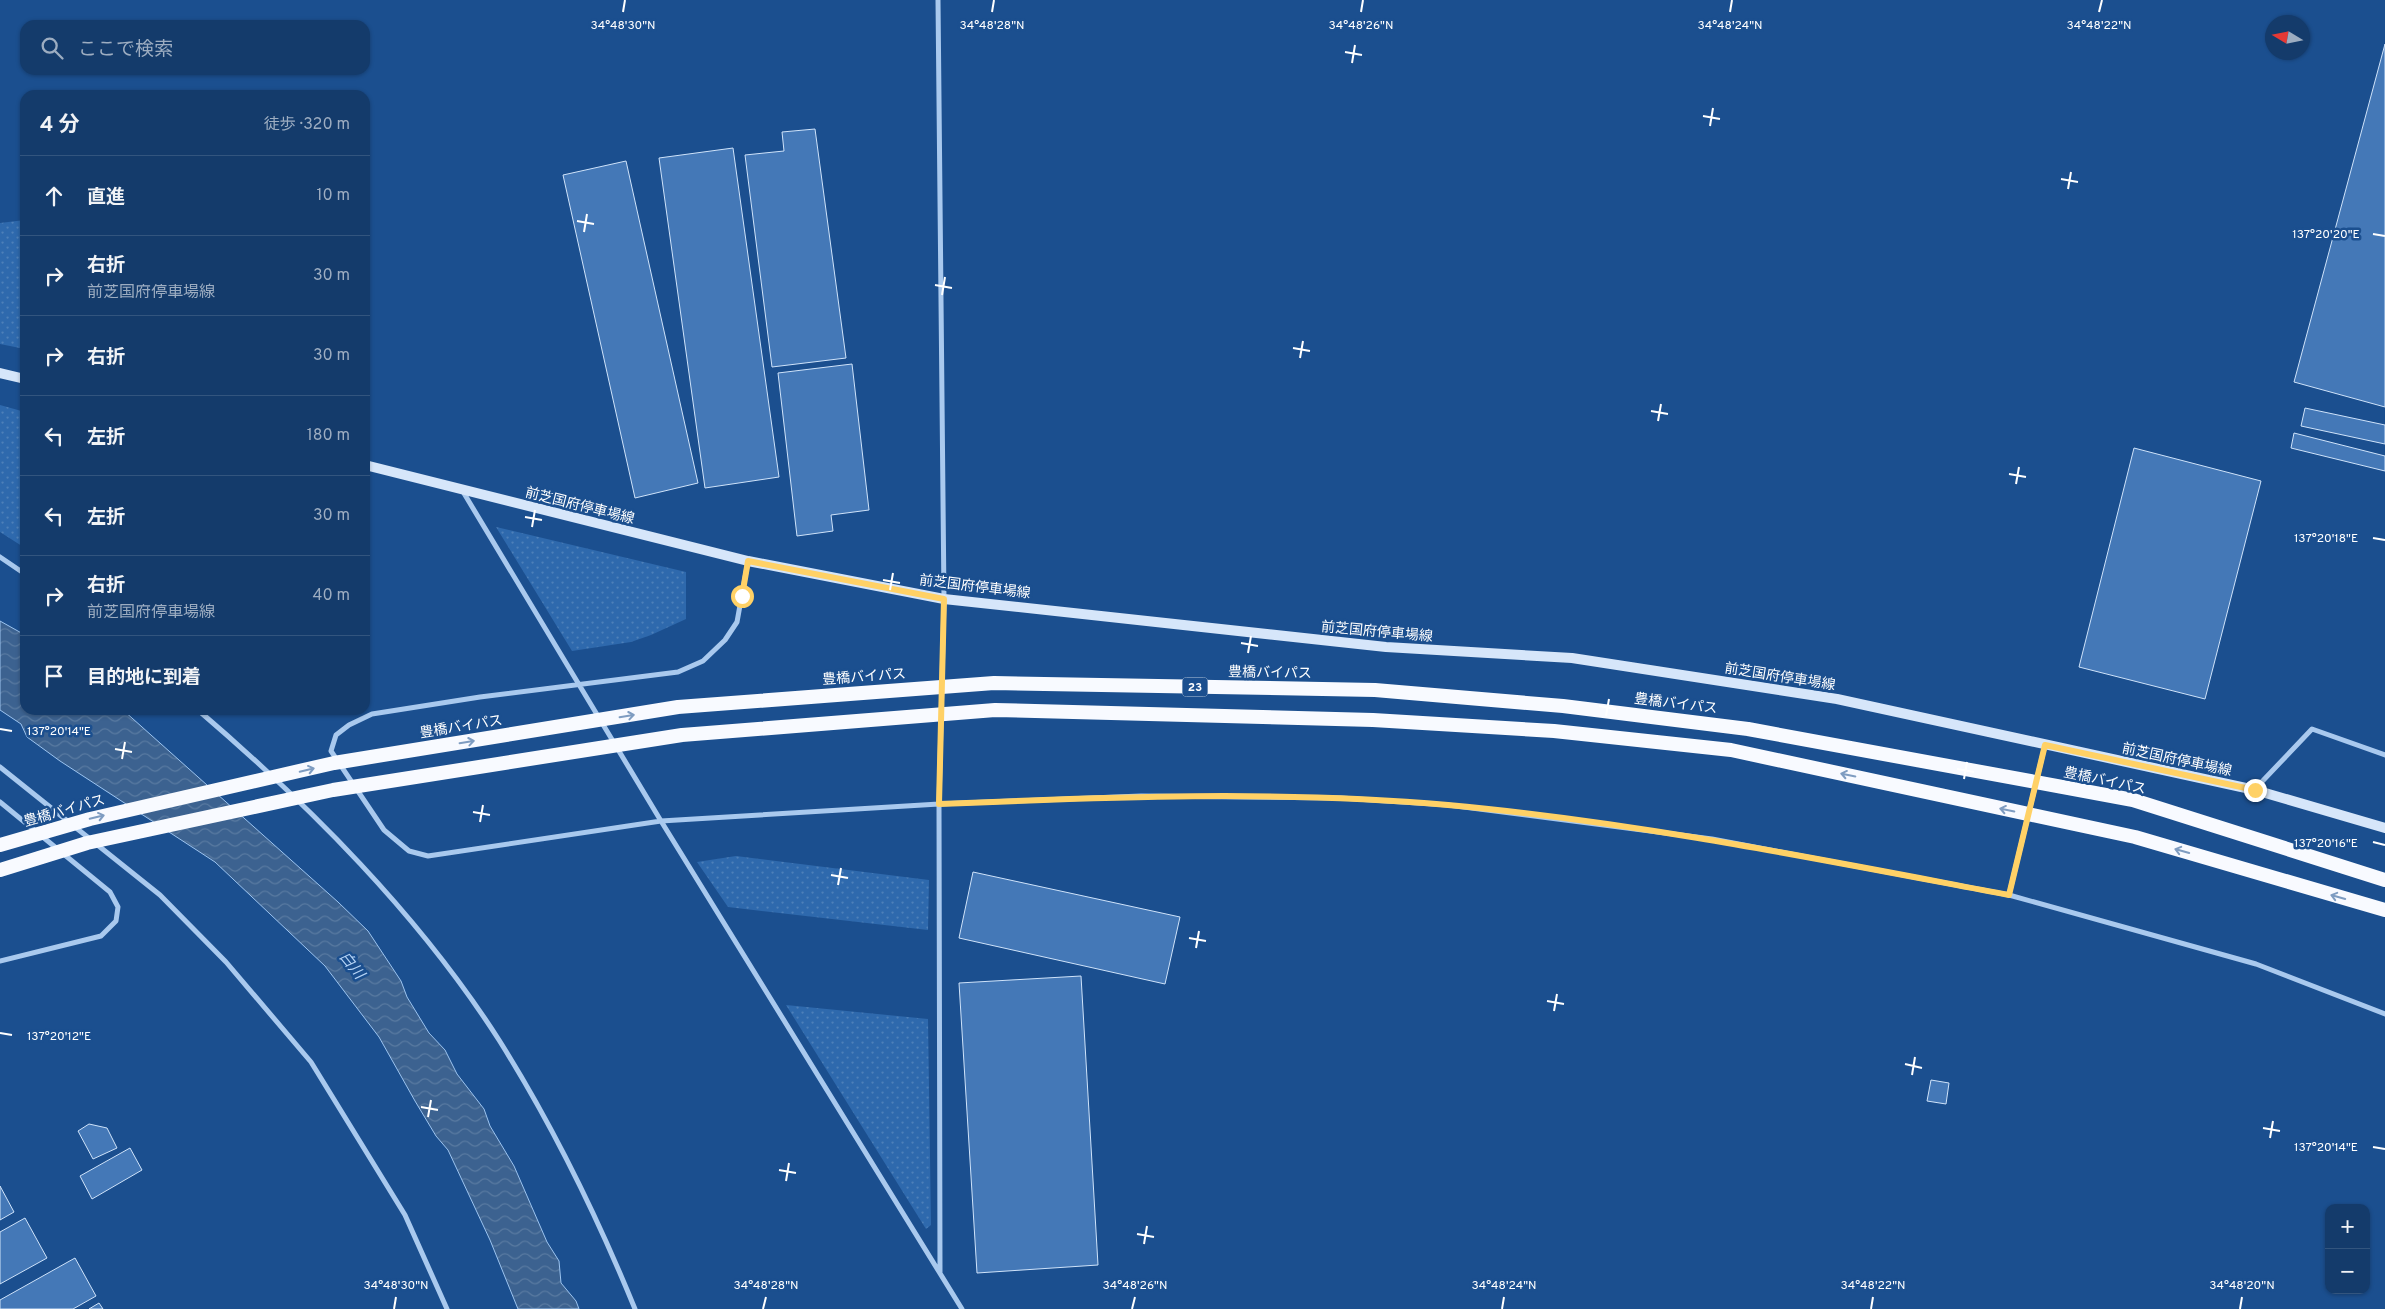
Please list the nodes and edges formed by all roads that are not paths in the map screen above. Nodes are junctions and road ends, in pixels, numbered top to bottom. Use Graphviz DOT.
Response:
graph roads {
  1 [pos="938,0"];
  2 [pos="0,373"];
  3 [pos="20,379"];
  4 [pos="370,466"];
  5 [pos="462,490"];
  6 [pos="0,557"];
  7 [pos="748,561"];
  8 [pos="20,571"];
  9 [pos="944,599"];
  10 [pos="579,684"];
  11 [pos="204,715"];
  12 [pos="370,715"];
  13 [pos="370,715"];
  14 [pos="2045,745"];
  15 [pos="2385,755"];
  16 [pos="0,767"];
  17 [pos="2255,790"];
  18 [pos="0,802"];
  19 [pos="939,804"];
  20 [pos="661,820"];
  21 [pos="2385,828"];
  22 [pos="0,845"];
  23 [pos="0,870"];
  24 [pos="2385,880"];
  25 [pos="2009,895"];
  26 [pos="2385,910"];
  27 [pos="0,961"];
  28 [pos="2385,1014"];
  29 [pos="940,1272"];
  30 [pos="447,1309"];
  31 [pos="635,1309"];
  32 [pos="962,1309"];
  1 -- 9 [label="street"];
  2 -- 3 [label="main road"];
  4 -- 5 [label="main road, 前芝国府停車場線"];
  5 -- 7 [label="main road, 前芝国府停車場線"];
  5 -- 10 [label="street"];
  6 -- 8 [label="street"];
  7 -- 9 [label="main road, 前芝国府停車場線"];
  7 -- 10 [label="street"];
  9 -- 14 [label="main road, 前芝国府停車場線"];
  9 -- 19 [label="street"];
  10 -- 13 [label="street"];
  10 -- 20 [label="street"];
  11 -- 31 [label="street"];
  12 -- 20 [label="street"];
  14 -- 17 [label="main road, 前芝国府停車場線"];
  14 -- 25 [label="street"];
  15 -- 17 [label="street"];
  16 -- 30 [label="street"];
  17 -- 21 [label="main road, 前芝国府停車場線"];
  18 -- 27 [label="street"];
  19 -- 20 [label="street"];
  19 -- 25 [label="street"];
  19 -- 29 [label="street"];
  20 -- 29 [label="street"];
  22 -- 24 [label="highway, 豊橋バイパス / 23, one-way, bridge"];
  26 -- 23 [label="highway, 23, one-way, bridge"];
  25 -- 28 [label="street"];
  29 -- 32 [label="street"];
}
